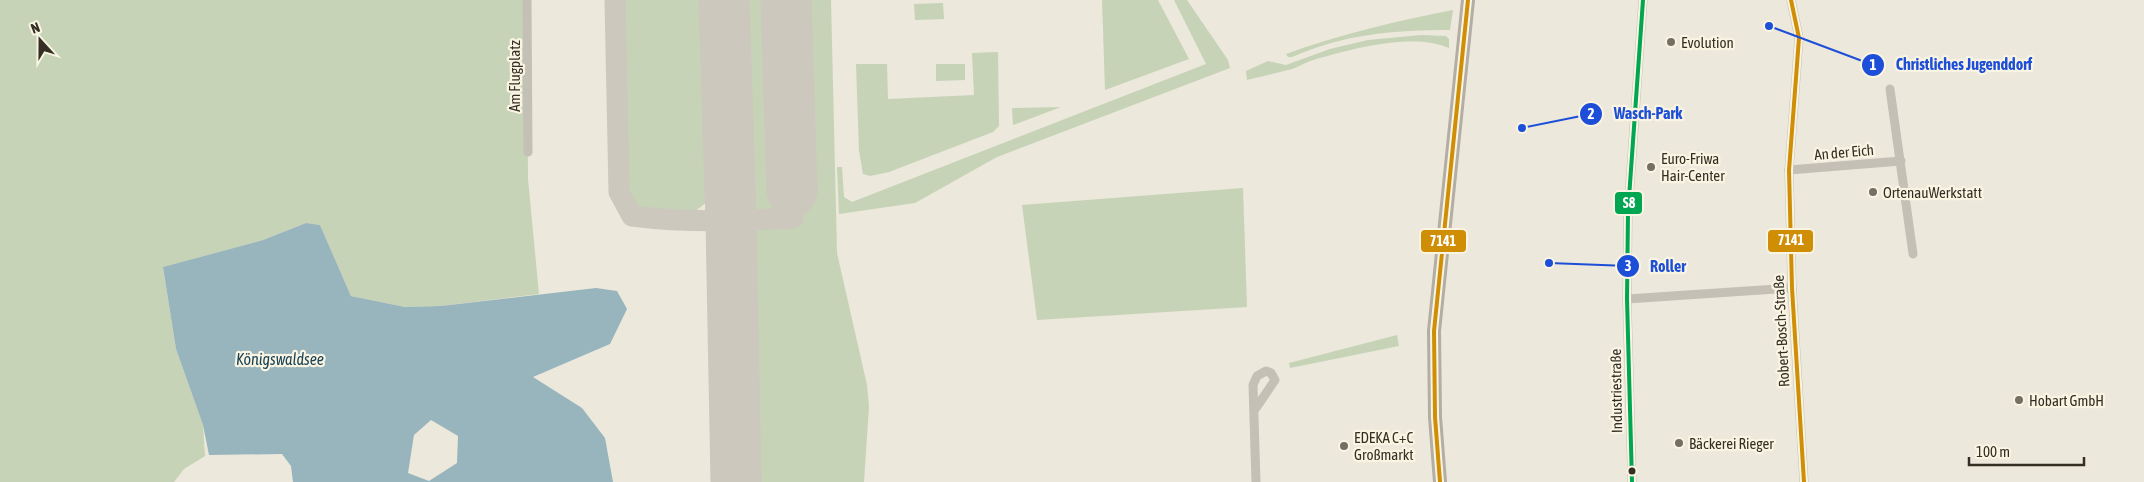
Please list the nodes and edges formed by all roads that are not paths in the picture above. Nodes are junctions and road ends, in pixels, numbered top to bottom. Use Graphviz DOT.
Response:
graph roads {
  1 [pos="527,0"];
  2 [pos="1643,0"];
  3 [pos="1791,0"];
  4 [pos="1468,6"];
  5 [pos="1890,89"];
  6 [pos="528,152"];
  7 [pos="1901,161"];
  8 [pos="1789,170"];
  9 [pos="1913,254"];
  10 [pos="1792,288"];
  11 [pos="1628,299"];
  12 [pos="1256,408"];
  13 [pos="1256,482"];
  14 [pos="1440,482"];
  15 [pos="1632,482"];
  16 [pos="1804,482"];
  1 -- 6 [label="street, Am Flugplatz"];
  2 -- 11 [label="street, Industriestraße"];
  3 -- 8 [label="street, Robert-Bosch-Straße"];
  4 -- 14 [label="main road"];
  5 -- 7 [label="street"];
  7 -- 8 [label="street, An der Eich"];
  7 -- 9 [label="street"];
  8 -- 10 [label="street, Robert-Bosch-Straße"];
  10 -- 11 [label="street"];
  10 -- 16 [label="street, Robert-Bosch-Straße"];
  11 -- 15 [label="street, Industriestraße"];
  12 -- 13 [label="street"];
}
